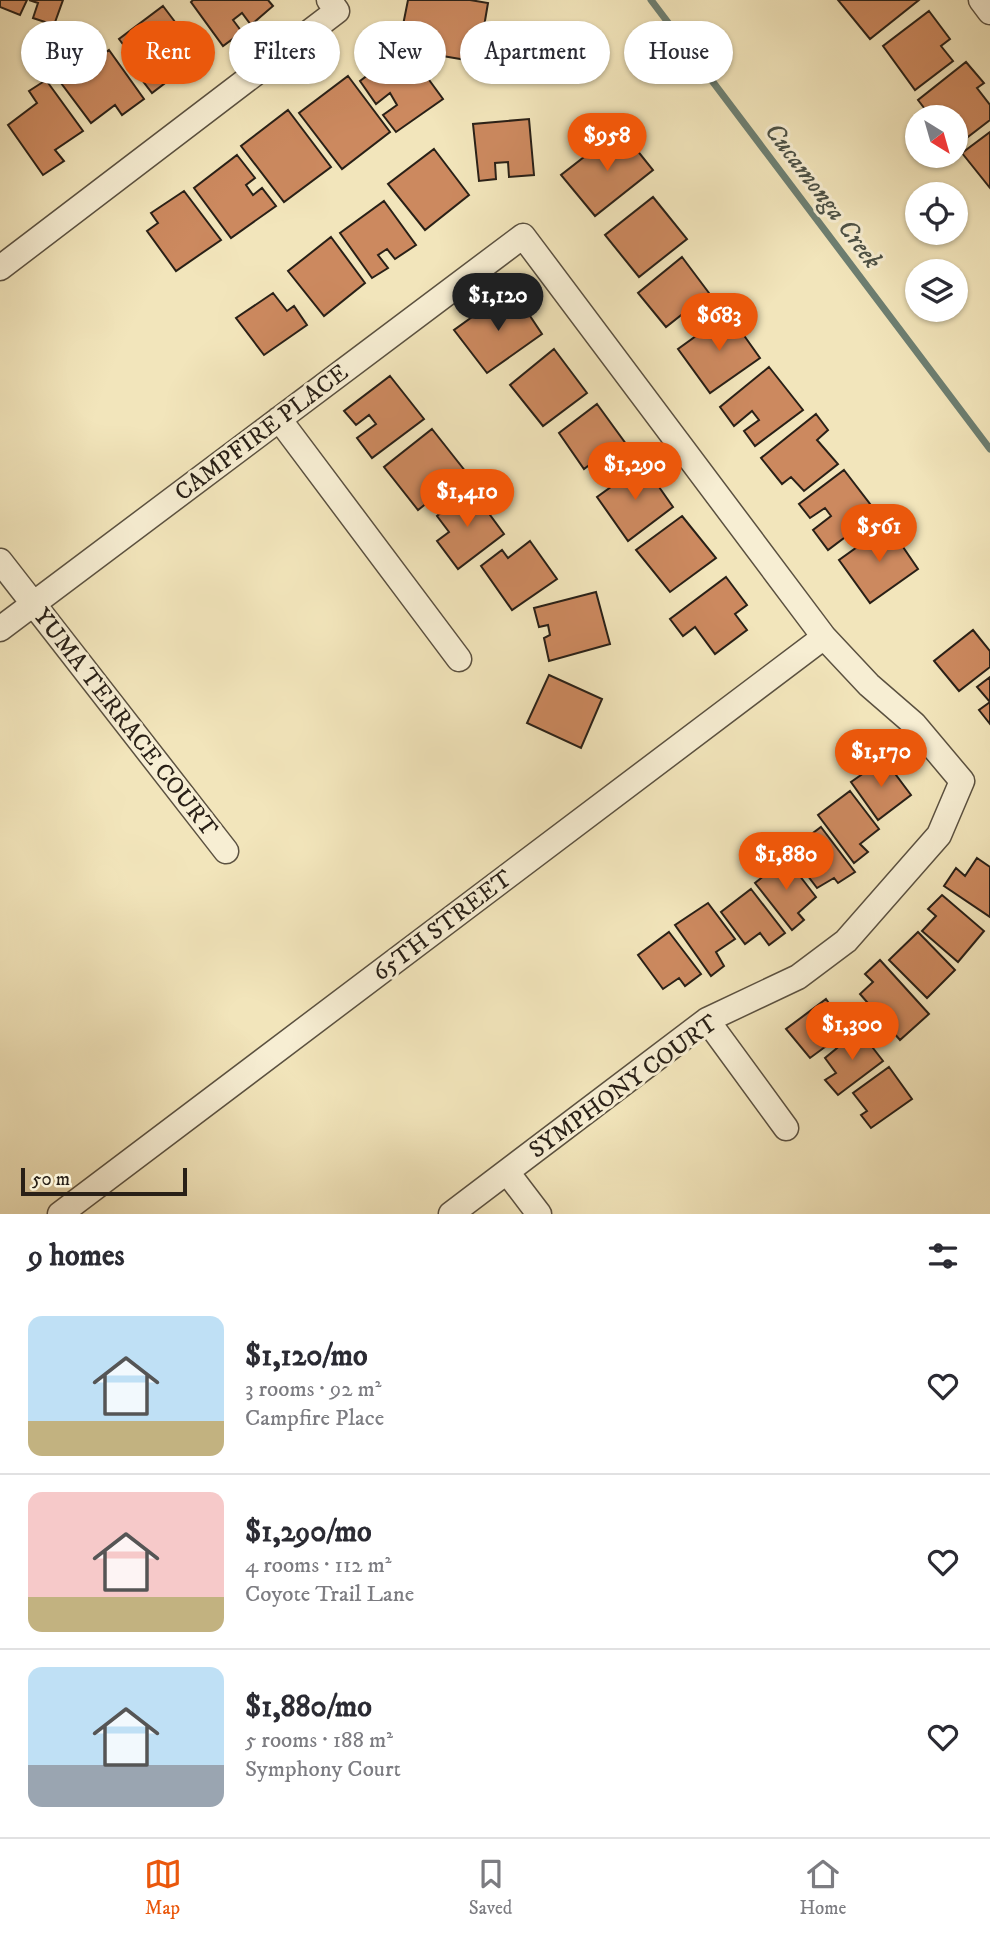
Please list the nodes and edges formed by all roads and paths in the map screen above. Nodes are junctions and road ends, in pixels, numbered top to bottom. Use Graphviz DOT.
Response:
graph roads {
  1 [pos="981,0"];
  2 [pos="333,5"];
  3 [pos="990,12"];
  4 [pos="0,268"];
  5 [pos="279,419"];
  6 [pos="0,561"];
  7 [pos="33,604"];
  8 [pos="0,629"];
  9 [pos="824,637"];
  10 [pos="459,659"];
  11 [pos="226,850"];
  12 [pos="707,1020"];
  13 [pos="786,1128"];
  14 [pos="507,1172"];
  15 [pos="60,1214"];
  16 [pos="451,1214"];
  17 [pos="539,1214"];
  1 -- 3 [label="street"];
  2 -- 4 [label="street"];
  5 -- 7 [label="street, CAMPFIRE PLACE"];
  5 -- 9 [label="street, CAMPFIRE PLACE"];
  5 -- 10 [label="street"];
  6 -- 7 [label="street, YUMA TERRACE COURT"];
  7 -- 8 [label="street, CAMPFIRE PLACE"];
  7 -- 11 [label="street, YUMA TERRACE COURT"];
  9 -- 12 [label="street, SYMPHONY COURT"];
  9 -- 15 [label="street, 65TH STREET"];
  12 -- 13 [label="street"];
  12 -- 14 [label="street, SYMPHONY COURT"];
  14 -- 16 [label="street, SYMPHONY COURT"];
  14 -- 17 [label="street"];
}
